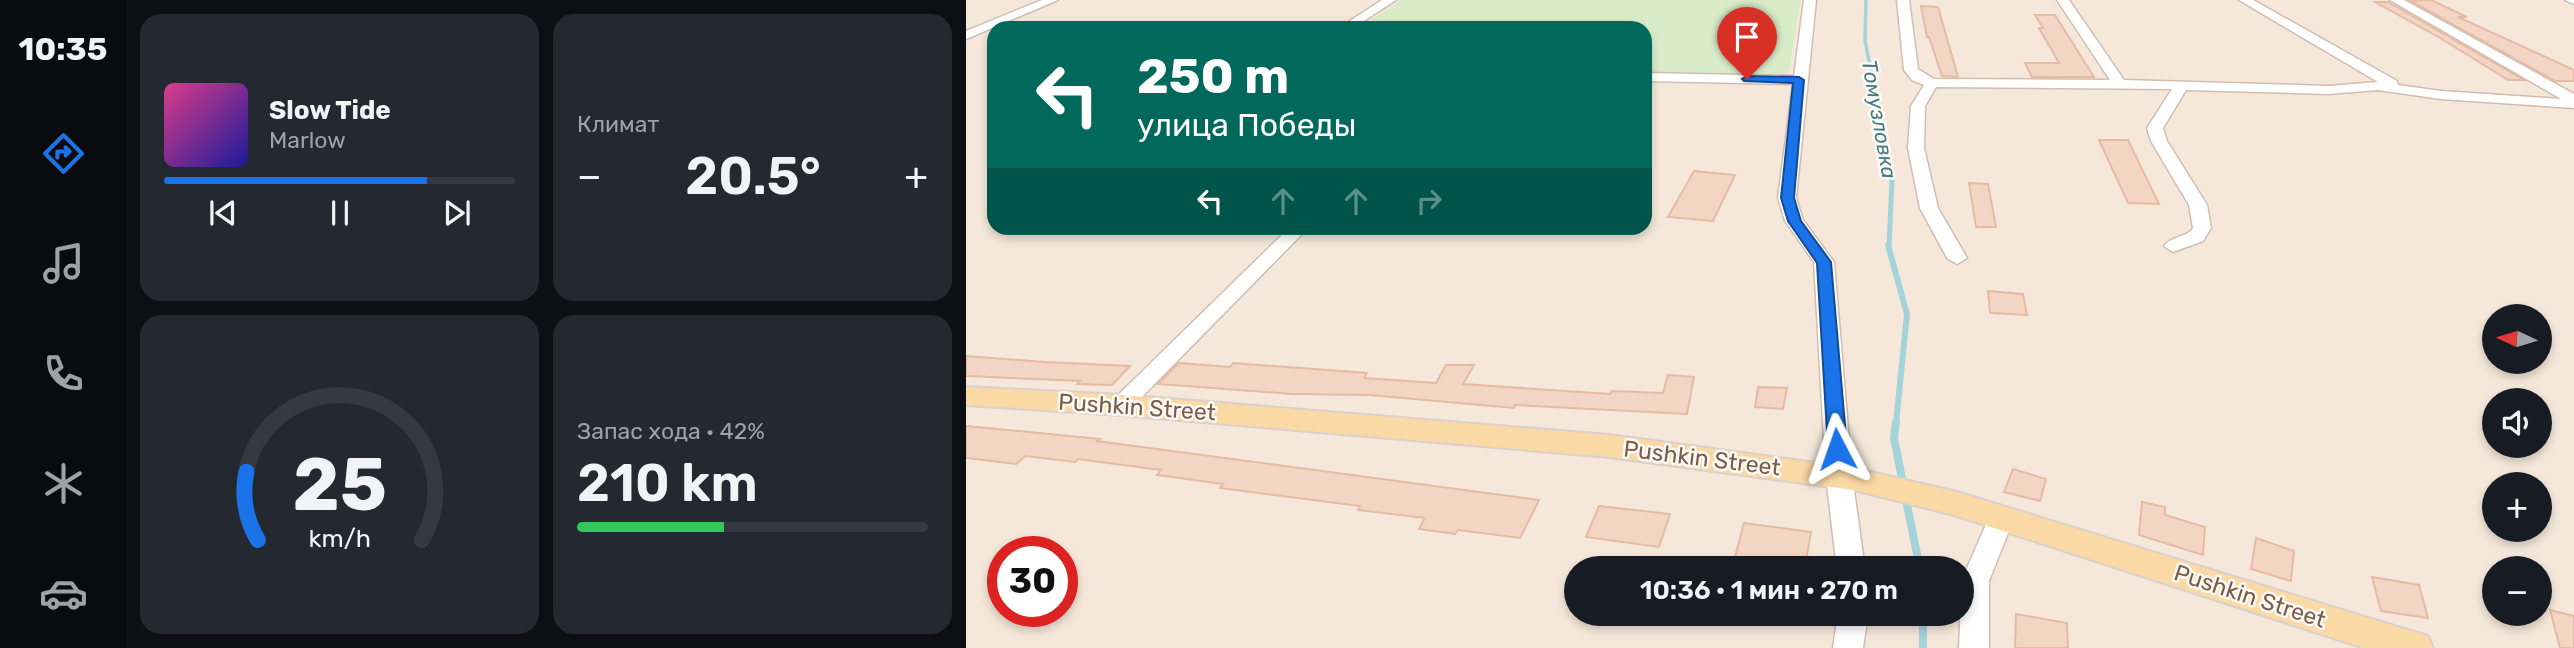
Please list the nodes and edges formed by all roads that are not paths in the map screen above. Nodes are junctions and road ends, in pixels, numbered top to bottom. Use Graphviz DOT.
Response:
graph roads {
  1 [pos="1052,0"];
  2 [pos="1390,0"];
  3 [pos="1810,0"];
  4 [pos="1903,0"];
  5 [pos="2063,0"];
  6 [pos="2245,0"];
  7 [pos="2396,0"];
  8 [pos="1000,21"];
  9 [pos="1356,21"];
  10 [pos="987,26"];
  11 [pos="966,35"];
  12 [pos="1652,76"];
  13 [pos="1799,80"];
  14 [pos="1932,83"];
  15 [pos="2120,84"];
  16 [pos="2181,86"];
  17 [pos="2401,88"];
  18 [pos="2574,102"];
  19 [pos="1292,235"];
  20 [pos="2173,246"];
  21 [pos="1956,258"];
  22 [pos="966,396"];
  23 [pos="1121,405"];
  24 [pos="1846,477"];
  25 [pos="1956,504"];
  26 [pos="2001,518"];
  27 [pos="1850,556"];
  28 [pos="1851,626"];
  29 [pos="1848,648"];
  30 [pos="1974,648"];
  31 [pos="2414,648"];
  1 -- 8 [label="street"];
  2 -- 9 [label="street"];
  3 -- 13 [label="street"];
  4 -- 14 [label="street"];
  5 -- 15 [label="street"];
  6 -- 17 [label="street"];
  7 -- 18 [label="street"];
  10 -- 11 [label="street"];
  12 -- 13 [label="street"];
  13 -- 24 [label="street"];
  14 -- 15 [label="street"];
  14 -- 21 [label="street"];
  15 -- 16 [label="street"];
  16 -- 17 [label="street"];
  16 -- 20 [label="street"];
  17 -- 18 [label="street"];
  19 -- 23 [label="street"];
  22 -- 23 [label="main road, Pushkin Street"];
  23 -- 24 [label="main road, Pushkin Street"];
  24 -- 25 [label="main road, Pushkin Street"];
  24 -- 27 [label="street"];
  25 -- 26 [label="main road, Pushkin Street"];
  26 -- 30 [label="street"];
  26 -- 31 [label="main road, Pushkin Street"];
  28 -- 29 [label="street"];
}
